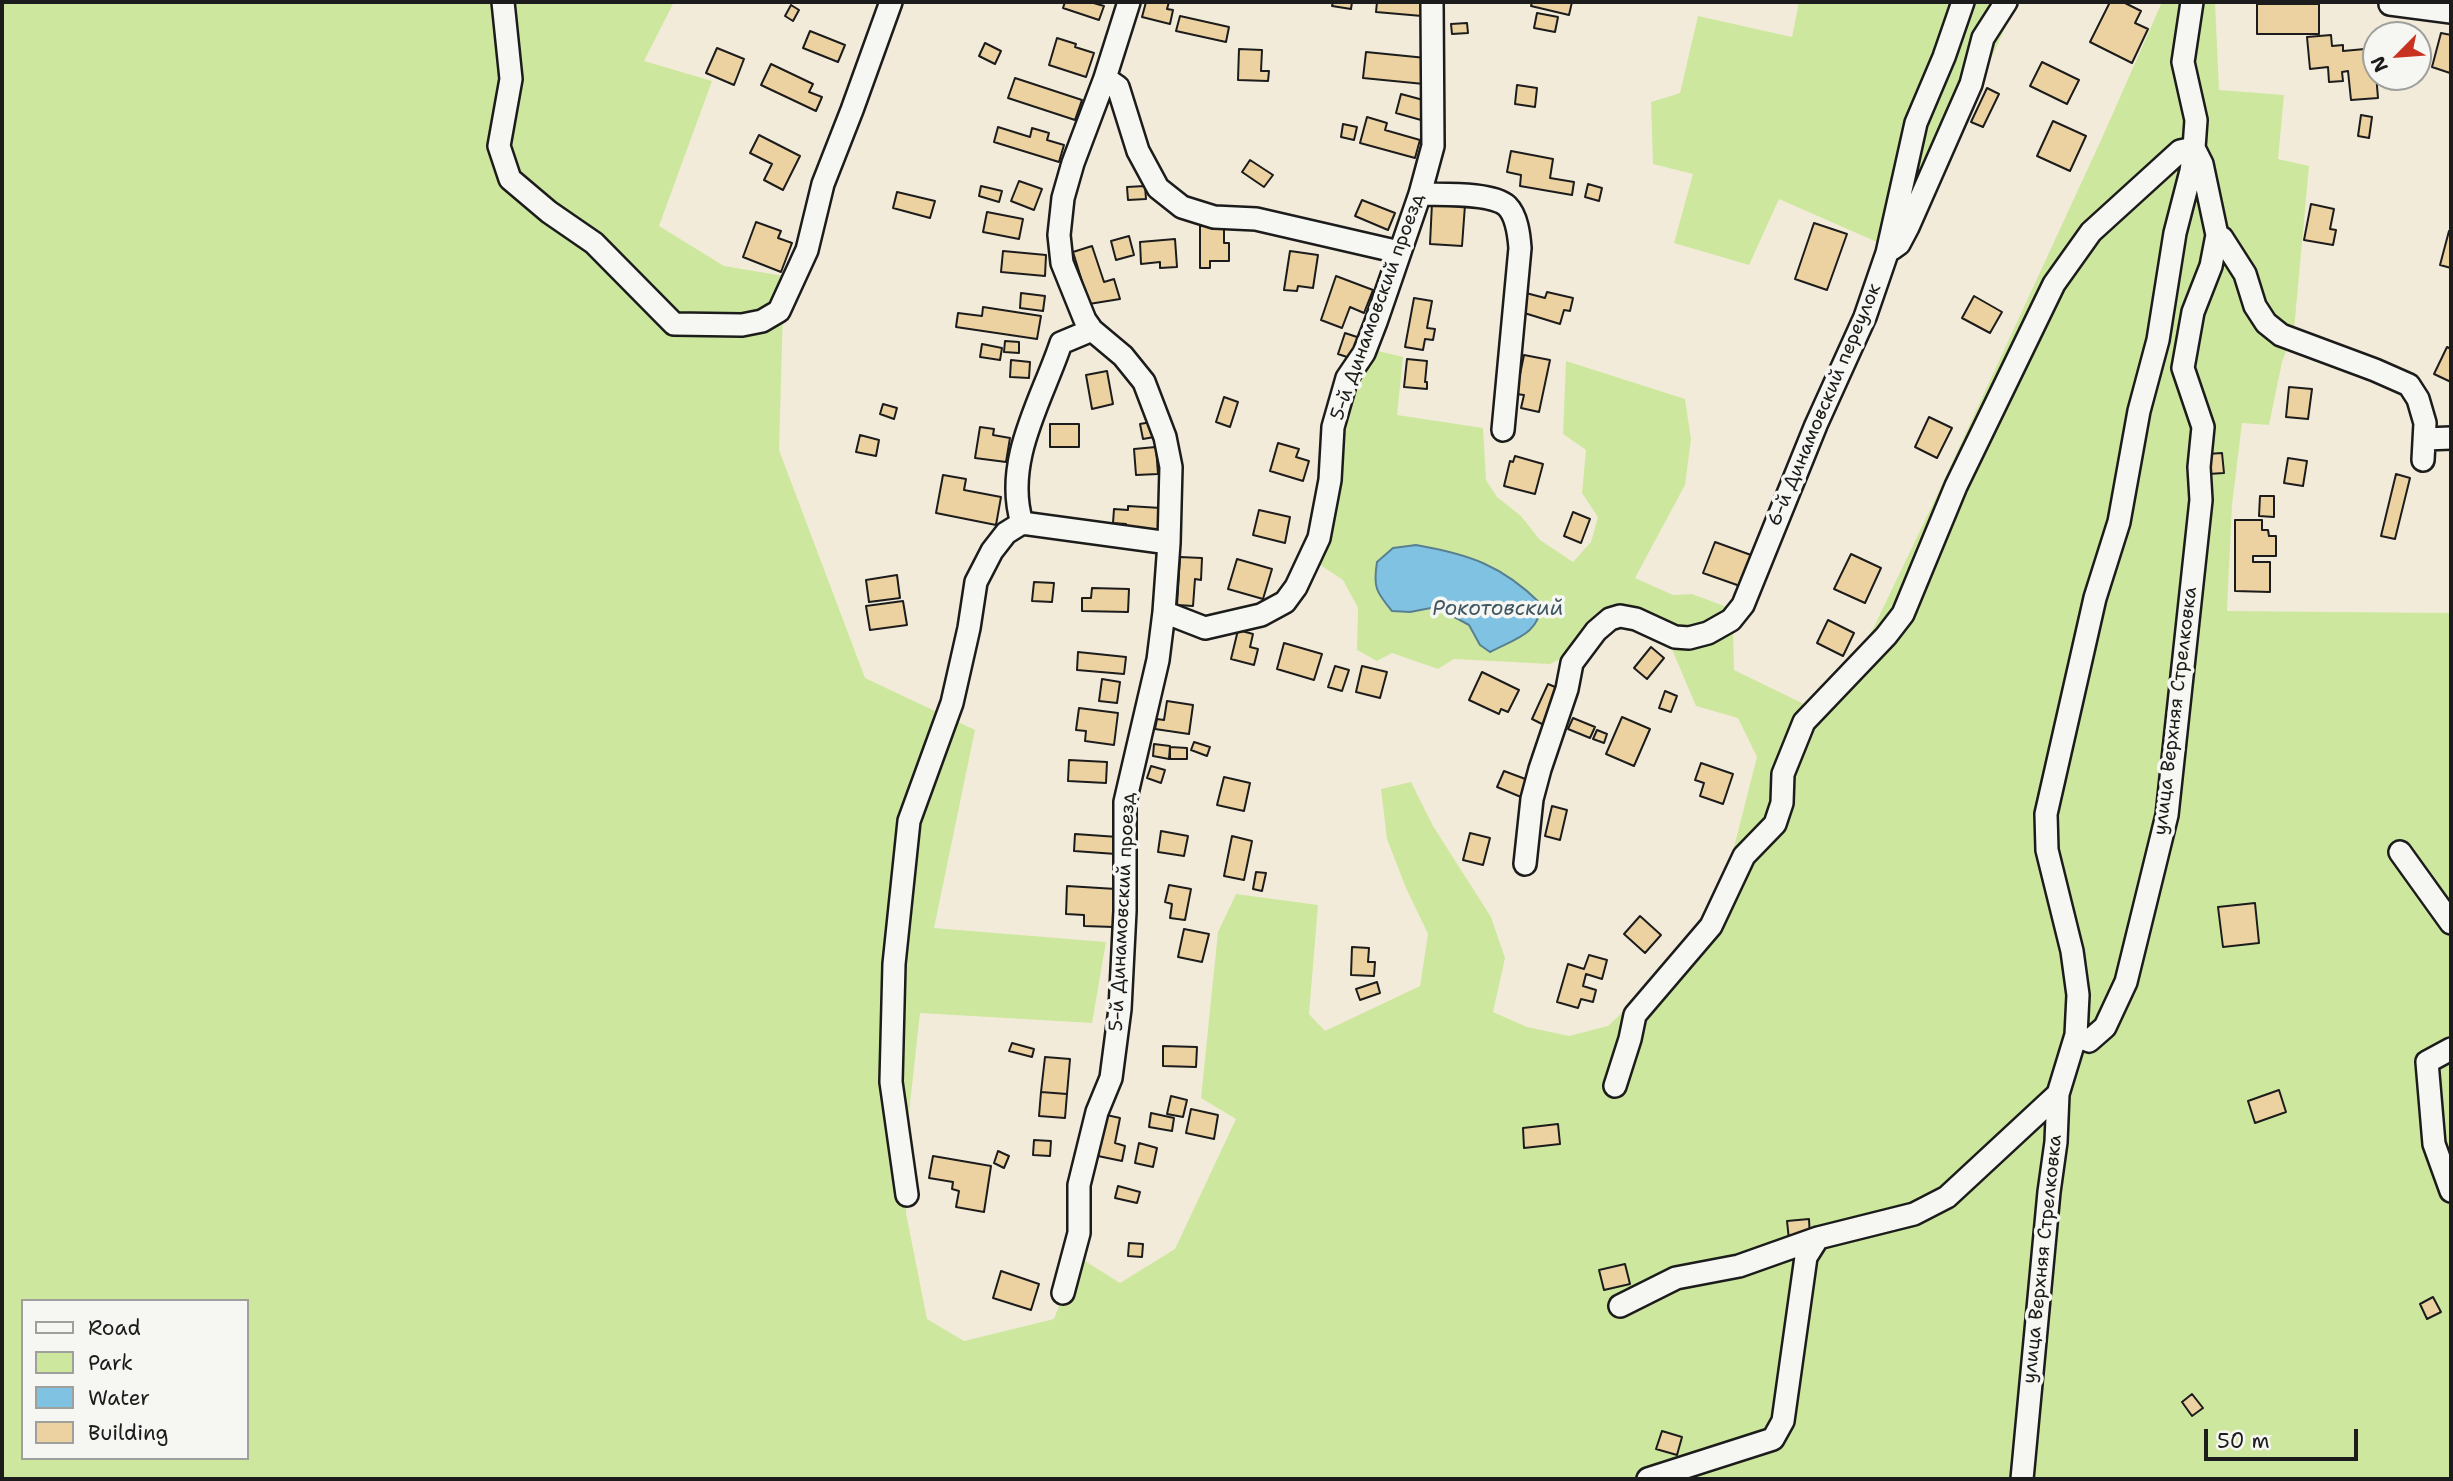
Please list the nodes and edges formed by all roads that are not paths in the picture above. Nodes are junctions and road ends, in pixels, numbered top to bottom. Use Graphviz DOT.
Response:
graph roads {
  1 [pos="503,2"];
  2 [pos="891,2"];
  3 [pos="1129,2"];
  4 [pos="1433,2"];
  5 [pos="1963,2"];
  6 [pos="2006,2"];
  7 [pos="2192,2"];
  8 [pos="2390,4"];
  9 [pos="2451,12"];
  10 [pos="1105,78"];
  11 [pos="2194,148"];
  12 [pos="1420,194"];
  13 [pos="2217,235"];
  14 [pos="1399,252"];
  15 [pos="1887,253"];
  16 [pos="1092,330"];
  17 [pos="1503,430"];
  18 [pos="2451,438"];
  19 [pos="1022,523"];
  20 [pos="1168,543"];
  21 [pos="1164,612"];
  22 [pos="2400,852"];
  23 [pos="1525,864"];
  24 [pos="2451,923"];
  25 [pos="2076,1035"];
  26 [pos="2451,1049"];
  27 [pos="1615,1086"];
  28 [pos="2058,1094"];
  29 [pos="2451,1191"];
  30 [pos="907,1195"];
  31 [pos="1818,1238"];
  32 [pos="1063,1293"];
  33 [pos="1620,1306"];
  34 [pos="1648,1479"];
  35 [pos="2022,1479"];
  1 -- 2 [label="street"];
  3 -- 10 [label="street, 5-й Динамовский проезд"];
  4 -- 12 [label="street, 5-й Динамовский проезд"];
  5 -- 15 [label="street, 6-й Динамовский переулок"];
  6 -- 15 [label="street"];
  7 -- 11 [label="street, улица Верхняя Стрелковка"];
  8 -- 9 [label="street"];
  10 -- 14 [label="street"];
  10 -- 16 [label="street, 5-й Динамовский проезд"];
  11 -- 13 [label="street, улица Верхняя Стрелковка"];
  11 -- 25 [label="street"];
  11 -- 27 [label="street"];
  12 -- 14 [label="street, 5-й Динамовский проезд"];
  12 -- 17 [label="street"];
  13 -- 18 [label="street"];
  13 -- 25 [label="street, улица Верхняя Стрелковка"];
  14 -- 21 [label="street, 5-й Динамовский проезд"];
  15 -- 23 [label="street, 6-й Динамовский переулок"];
  16 -- 19 [label="street"];
  16 -- 20 [label="street, 5-й Динамовский проезд"];
  19 -- 20 [label="street"];
  19 -- 30 [label="street"];
  20 -- 21 [label="street, 5-й Динамовский проезд"];
  21 -- 32 [label="street, 5-й Динамовский проезд"];
  22 -- 24 [label="street"];
  25 -- 28 [label="street, улица Верхняя Стрелковка"];
  26 -- 29 [label="street"];
  28 -- 31 [label="street"];
  28 -- 35 [label="street, улица Верхняя Стрелковка"];
  31 -- 33 [label="street"];
  31 -- 34 [label="street"];
}
